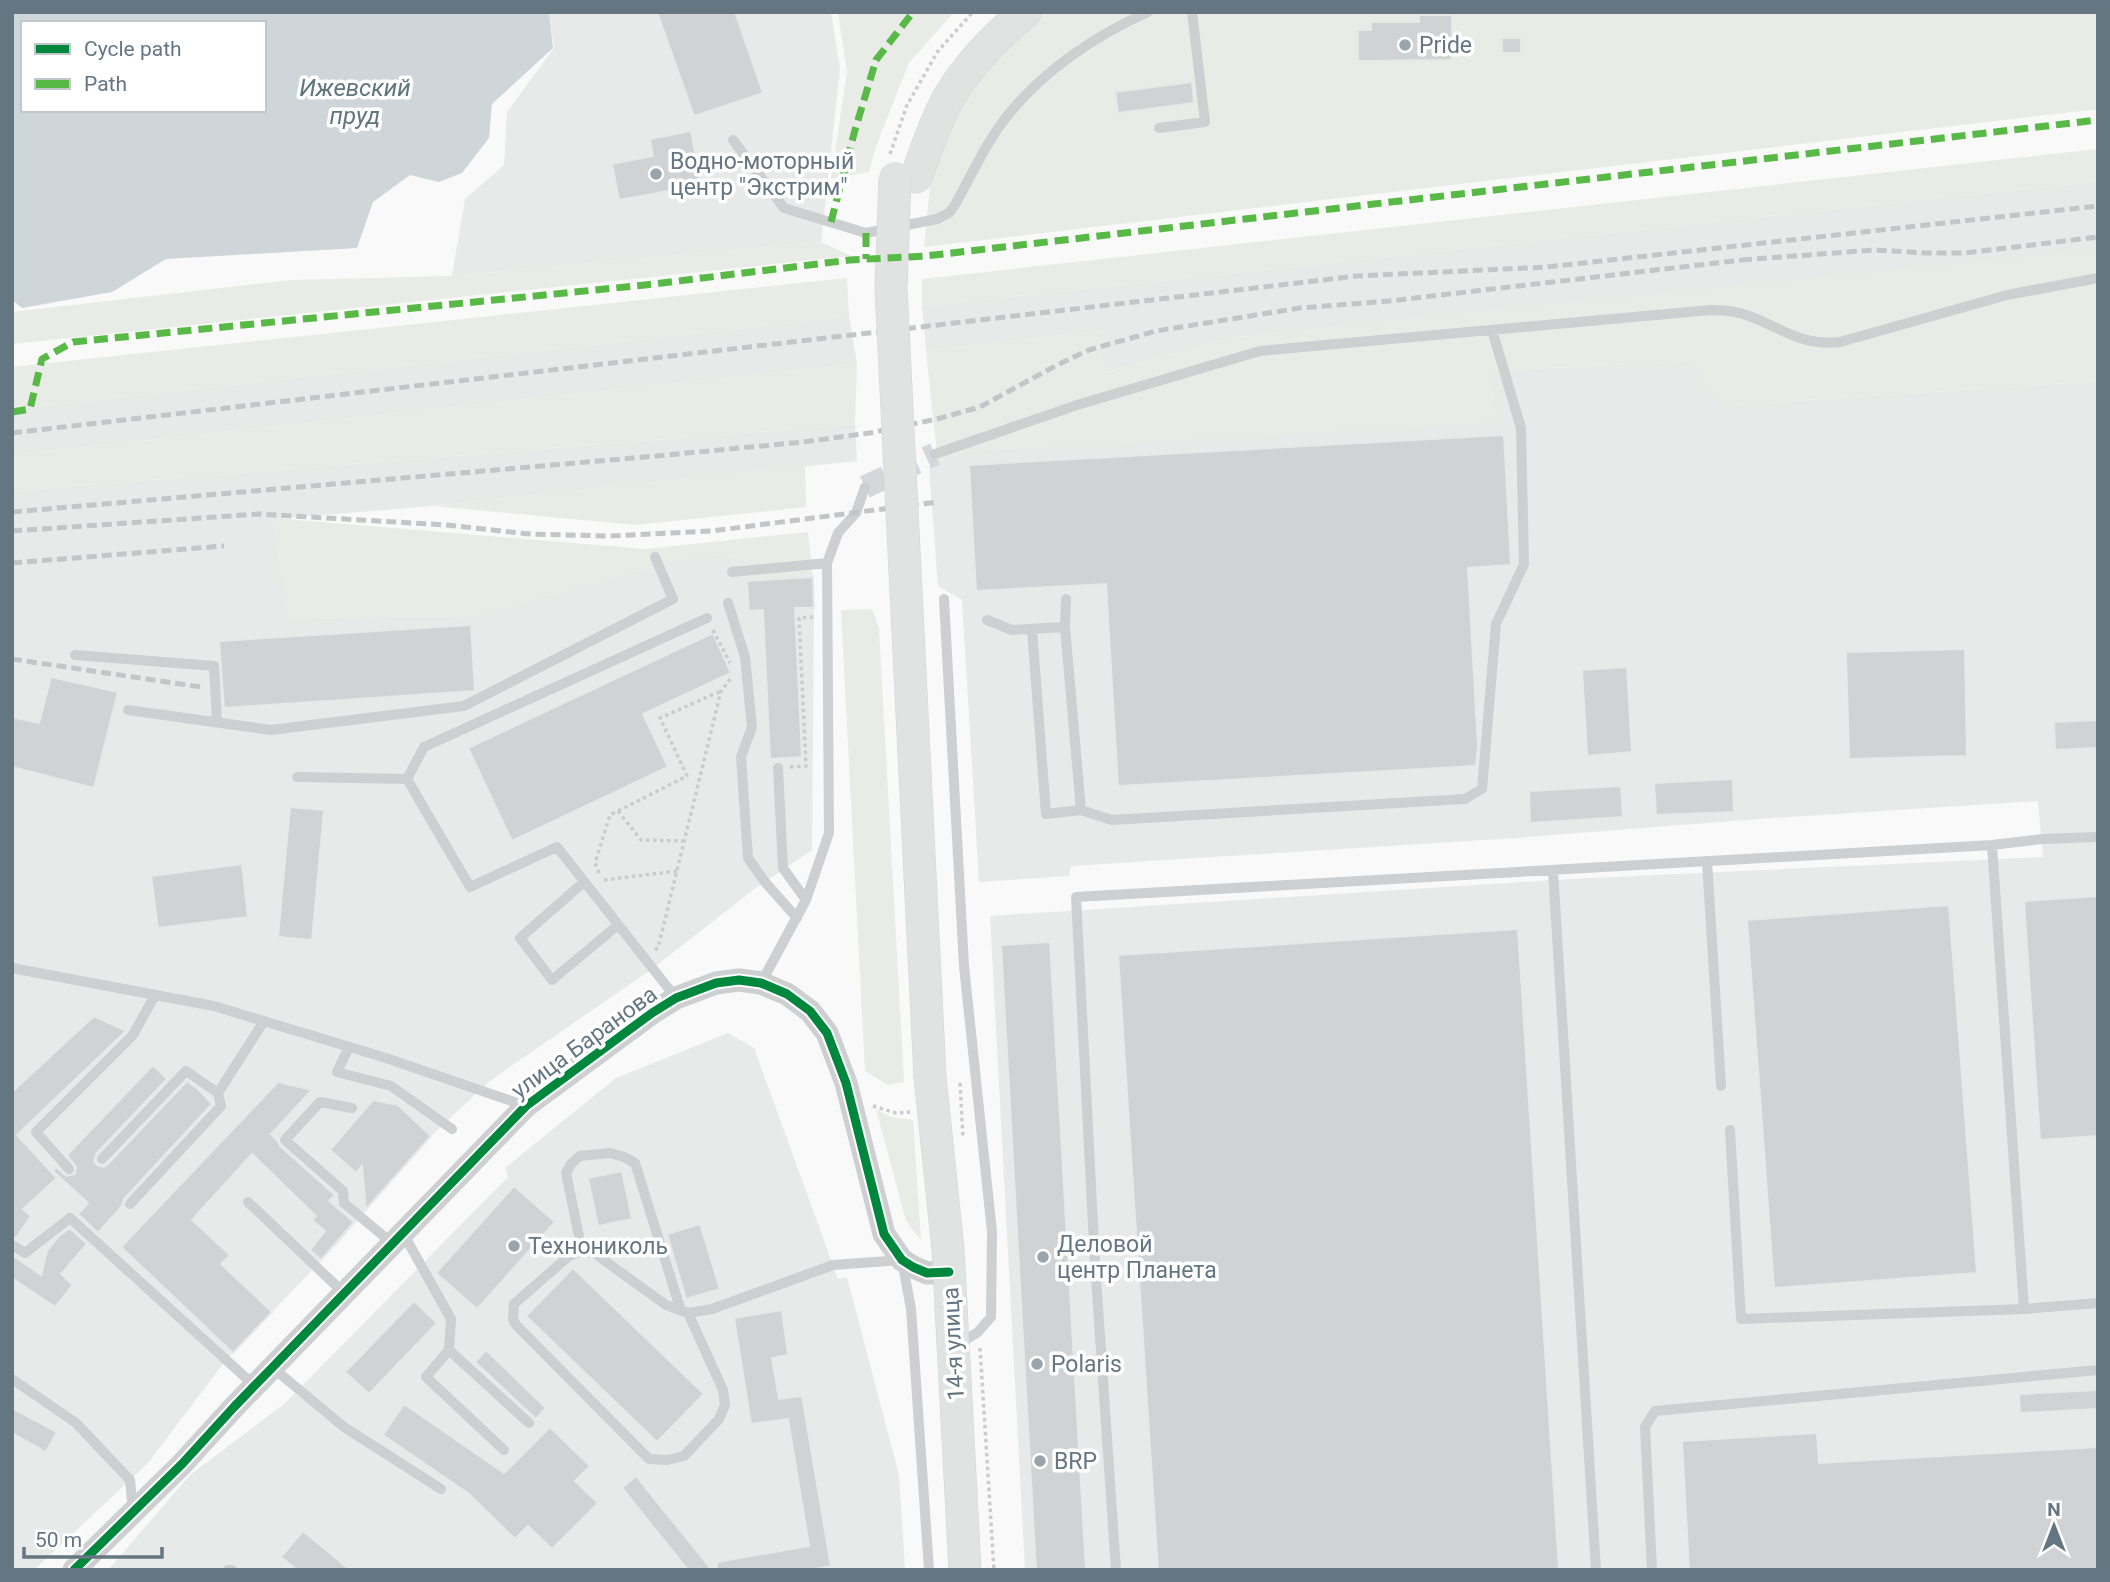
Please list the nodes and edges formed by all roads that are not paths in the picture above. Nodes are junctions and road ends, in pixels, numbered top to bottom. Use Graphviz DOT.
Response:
graph roads {
  1 [pos="995,12"];
  2 [pos="1025,12"];
  3 [pos="1148,12"];
  4 [pos="1192,12"];
  5 [pos="1159,128"];
  6 [pos="733,139"];
  7 [pos="899,174"];
  8 [pos="2098,278"];
  9 [pos="1492,330"];
  10 [pos="935,454"];
  11 [pos="864,487"];
  12 [pos="655,557"];
  13 [pos="827,564"];
  14 [pos="732,572"];
  15 [pos="944,599"];
  16 [pos="1066,599"];
  17 [pos="728,603"];
  18 [pos="707,618"];
  19 [pos="987,620"];
  20 [pos="1065,627"];
  21 [pos="1032,629"];
  22 [pos="75,655"];
  23 [pos="128,710"];
  24 [pos="217,722"];
  25 [pos="778,768"];
  26 [pos="297,777"];
  27 [pos="407,779"];
  28 [pos="1081,810"];
  29 [pos="2098,837"];
  30 [pos="1993,845"];
  31 [pos="1707,861"];
  32 [pos="1553,870"];
  33 [pos="584,882"];
  34 [pos="806,900"];
  35 [pos="797,918"];
  36 [pos="618,925"];
  37 [pos="12,968"];
  38 [pos="761,983"];
  39 [pos="155,995"];
  40 [pos="676,998"];
  41 [pos="264,1021"];
  42 [pos="349,1046"];
  43 [pos="1721,1086"];
  44 [pos="218,1093"];
  45 [pos="526,1106"];
  46 [pos="352,1108"];
  47 [pos="452,1129"];
  48 [pos="1730,1130"];
  49 [pos="102,1159"];
  50 [pos="69,1169"];
  51 [pos="248,1202"];
  52 [pos="130,1204"];
  53 [pos="398,1239"];
  54 [pos="12,1245"];
  55 [pos="582,1251"];
  56 [pos="902,1260"];
  57 [pos="949,1261"];
  58 [pos="345,1294"];
  59 [pos="2098,1303"];
  60 [pos="2024,1309"];
  61 [pos="685,1312"];
  62 [pos="953,1347"];
  63 [pos="449,1350"];
  64 [pos="273,1368"];
  65 [pos="2098,1370"];
  66 [pos="12,1380"];
  67 [pos="255,1386"];
  68 [pos="530,1423"];
  69 [pos="504,1450"];
  70 [pos="441,1489"];
  71 [pos="133,1512"];
  72 [pos="74,1570"];
  73 [pos="929,1570"];
  74 [pos="965,1570"];
  75 [pos="1116,1570"];
  76 [pos="1596,1570"];
  77 [pos="1652,1570"];
  1 -- 7 [label="main road"];
  2 -- 7 [label="main road"];
  3 -- 6 [label="lane"];
  4 -- 5 [label="lane"];
  7 -- 57 [label="main road, 14-я улица, bridge"];
  8 -- 9 [label="lane"];
  9 -- 10 [label="lane"];
  9 -- 28 [label="lane"];
  11 -- 13 [label="lane"];
  12 -- 24 [label="lane"];
  13 -- 14 [label="lane"];
  13 -- 34 [label="lane"];
  15 -- 62 [label="lane"];
  16 -- 20 [label="lane"];
  17 -- 35 [label="lane"];
  18 -- 27 [label="lane"];
  19 -- 21 [label="lane"];
  20 -- 21 [label="lane"];
  20 -- 28 [label="lane"];
  21 -- 28 [label="lane"];
  22 -- 24 [label="lane"];
  23 -- 24 [label="lane"];
  25 -- 34 [label="lane"];
  26 -- 27 [label="lane"];
  27 -- 33 [label="lane"];
  29 -- 30 [label="lane"];
  30 -- 31 [label="lane"];
  30 -- 60 [label="lane"];
  31 -- 32 [label="lane"];
  31 -- 43 [label="lane"];
  32 -- 75 [label="lane"];
  32 -- 76 [label="lane"];
  33 -- 36 [label="lane"];
  33 -- 36 [label="lane"];
  34 -- 35 [label="lane"];
  35 -- 38 [label="lane"];
  36 -- 40 [label="lane"];
  37 -- 39 [label="lane"];
  38 -- 40 [label="street, улица Баранова"];
  38 -- 56 [label="street, улица Баранова"];
  39 -- 41 [label="lane"];
  39 -- 50 [label="lane"];
  40 -- 45 [label="street, улица Баранова"];
  41 -- 42 [label="lane"];
  41 -- 44 [label="lane"];
  42 -- 45 [label="lane"];
  42 -- 47 [label="lane"];
  44 -- 49 [label="lane"];
  44 -- 52 [label="lane"];
  45 -- 53 [label="street, улица Баранова"];
  46 -- 53 [label="lane"];
  48 -- 60 [label="lane"];
  51 -- 58 [label="lane"];
  53 -- 58 [label="street, улица Баранова"];
  53 -- 63 [label="lane"];
  54 -- 67 [label="lane"];
  55 -- 61 [label="lane"];
  55 -- 61 [label="lane"];
  55 -- 61 [label="lane"];
  56 -- 57 [label="street"];
  56 -- 61 [label="lane"];
  56 -- 73 [label="lane"];
  57 -- 62 [label="main road, 14-я улица"];
  58 -- 64 [label="street, улица Баранова"];
  59 -- 60 [label="lane"];
  62 -- 74 [label="main road, 14-я улица"];
  63 -- 68 [label="lane"];
  63 -- 69 [label="lane"];
  64 -- 67 [label="street, улица Баранова"];
  64 -- 70 [label="lane"];
  65 -- 77 [label="lane"];
  66 -- 71 [label="lane"];
  67 -- 71 [label="street, улица Баранова"];
  71 -- 72 [label="street, улица Баранова"];
}
